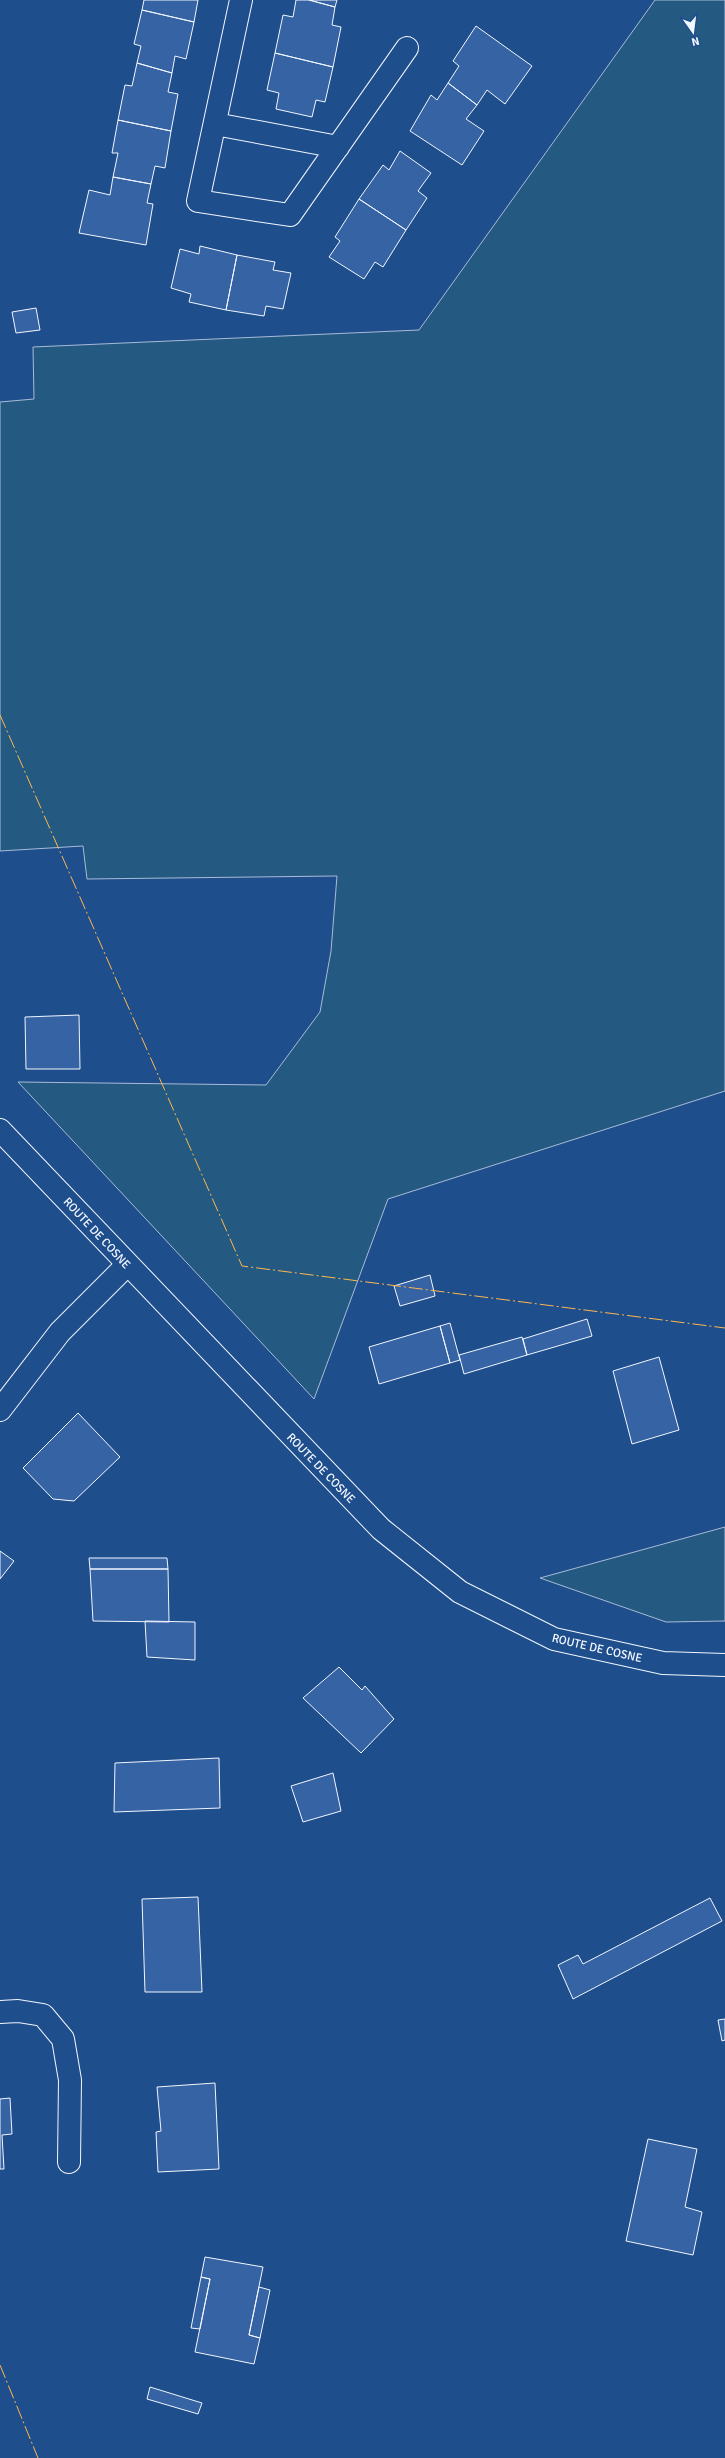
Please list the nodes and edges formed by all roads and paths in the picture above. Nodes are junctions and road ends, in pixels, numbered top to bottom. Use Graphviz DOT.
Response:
graph roads {
  1 [pos="241,0"];
  2 [pos="407,48"];
  3 [pos="214,124"];
  4 [pos="338,147"];
  5 [pos="0,1130"];
  6 [pos="127,1265"];
  7 [pos="0,1410"];
  8 [pos="725,1665"];
  9 [pos="0,2012"];
  10 [pos="69,2162"];
  1 -- 3 [label="street"];
  2 -- 4 [label="street"];
  3 -- 4 [label="street"];
  3 -- 4 [label="street"];
  5 -- 6 [label="street, ROUTE DE COSNE"];
  6 -- 7 [label="street"];
  6 -- 8 [label="street, ROUTE DE COSNE"];
  9 -- 10 [label="street"];
}
